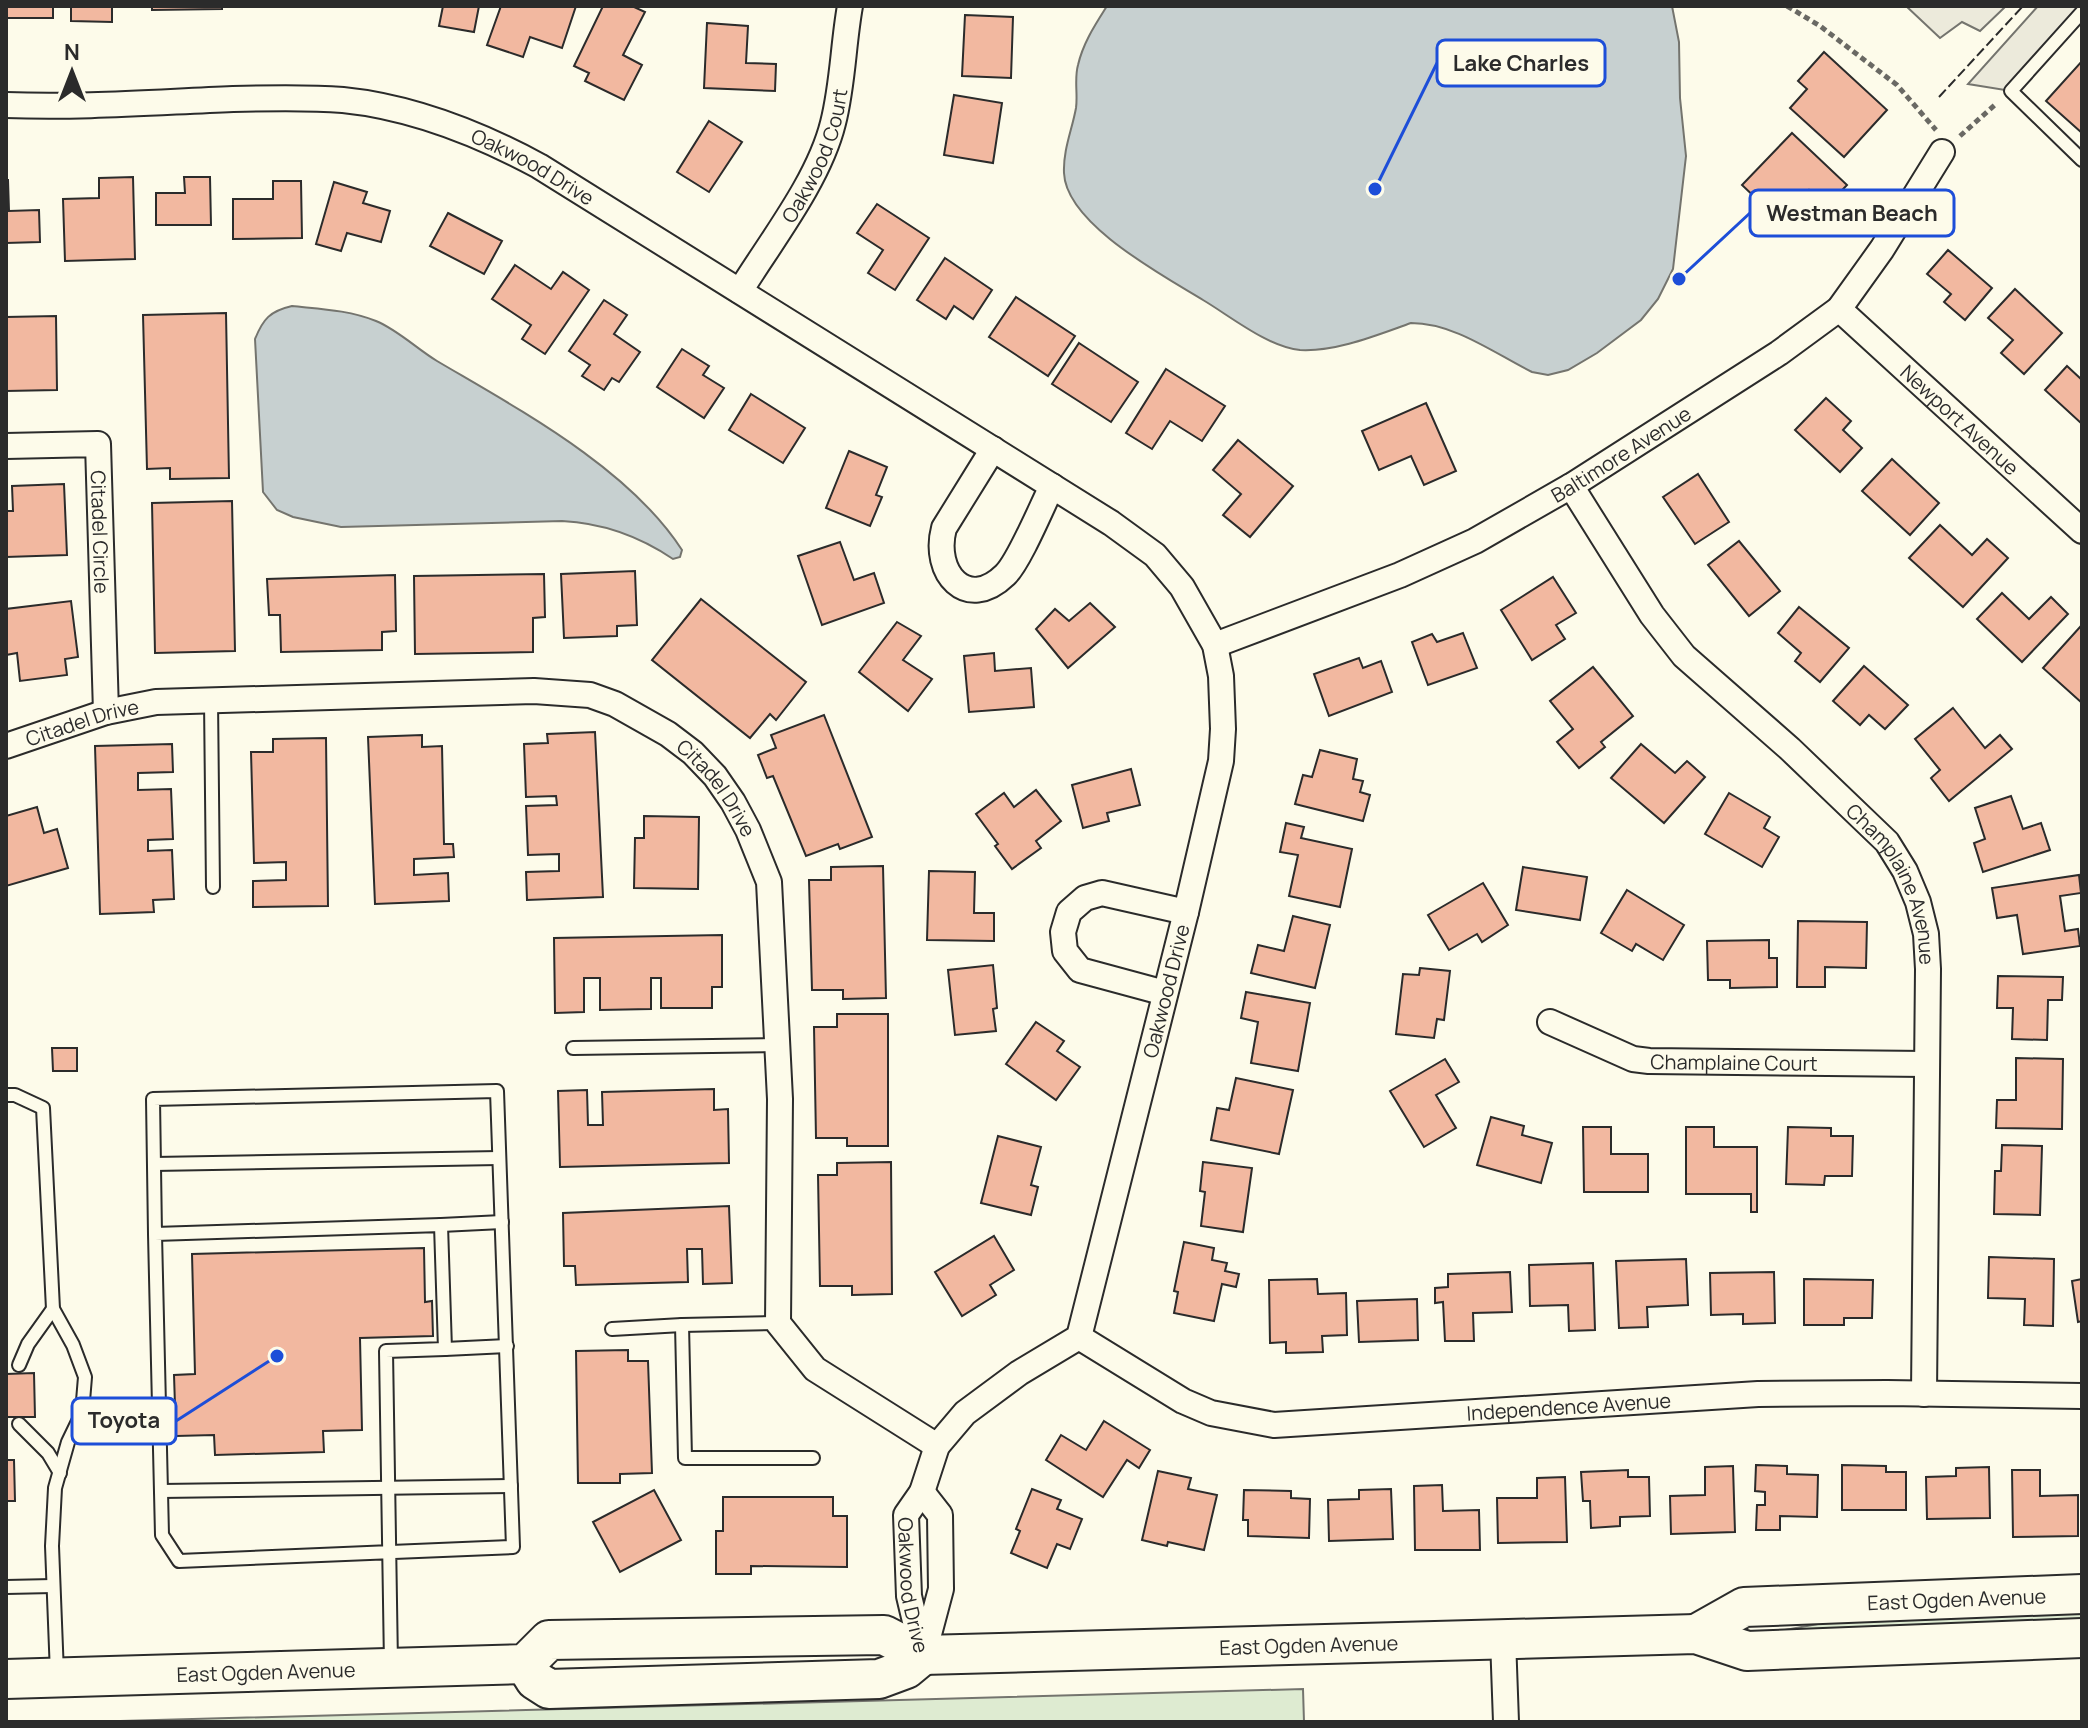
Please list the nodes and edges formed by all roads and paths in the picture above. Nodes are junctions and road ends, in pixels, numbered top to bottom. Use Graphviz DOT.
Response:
graph roads {
  1 [pos="850,6"];
  2 [pos="1787,6"];
  3 [pos="2082,12"];
  4 [pos="2011,91"];
  5 [pos="6,105"];
  6 [pos="1942,152"];
  7 [pos="2082,160"];
  8 [pos="740,291"];
  9 [pos="1839,309"];
  10 [pos="6,446"];
  11 [pos="993,449"];
  12 [pos="1052,486"];
  13 [pos="1571,486"];
  14 [pos="2082,531"];
  15 [pos="1215,645"];
  16 [pos="211,700"];
  17 [pos="106,712"];
  18 [pos="6,746"];
  19 [pos="213,887"];
  20 [pos="1186,912"];
  21 [pos="1165,993"];
  22 [pos="1550,1022"];
  23 [pos="778,1045"];
  24 [pos="573,1048"];
  25 [pos="1926,1064"];
  26 [pos="6,1095"];
  27 [pos="499,1158"];
  28 [pos="154,1164"];
  29 [pos="502,1222"];
  30 [pos="441,1225"];
  31 [pos="155,1234"];
  32 [pos="53,1309"];
  33 [pos="778,1323"];
  34 [pos="682,1325"];
  35 [pos="612,1329"];
  36 [pos="1079,1337"];
  37 [pos="507,1346"];
  38 [pos="445,1349"];
  39 [pos="19,1365"];
  40 [pos="1924,1394"];
  41 [pos="2082,1396"];
  42 [pos="19,1424"];
  43 [pos="937,1446"];
  44 [pos="813,1458"];
  45 [pos="60,1473"];
  46 [pos="511,1486"];
  47 [pos="389,1487"];
  48 [pos="161,1491"];
  49 [pos="922,1492"];
  50 [pos="390,1554"];
  51 [pos="53,1586"];
  52 [pos="6,1587"];
  53 [pos="2082,1594"];
  54 [pos="1696,1634"];
  55 [pos="2082,1638"];
  56 [pos="1503,1639"];
  57 [pos="923,1655"];
  58 [pos="392,1667"];
  59 [pos="57,1677"];
  60 [pos="6,1679"];
  61 [pos="1506,1722"];
  1 -- 8 [label="street, Oakwood Court"];
  2 -- 6 [label="path"];
  3 -- 4 [label="lane"];
  4 -- 6 [label="path"];
  4 -- 7 [label="lane"];
  5 -- 8 [label="street, Oakwood Drive"];
  6 -- 9 [label="street, Baltimore Avenue"];
  8 -- 11 [label="street, Oakwood Drive"];
  9 -- 13 [label="street, Baltimore Avenue"];
  9 -- 14 [label="street, Newport Avenue"];
  10 -- 17 [label="street, Citadel Circle"];
  11 -- 12 [label="street, Oakwood Drive"];
  11 -- 12 [label="street"];
  12 -- 15 [label="street, Oakwood Drive"];
  13 -- 15 [label="street, Baltimore Avenue"];
  13 -- 25 [label="street, Champlaine Avenue"];
  15 -- 20 [label="street, Oakwood Drive"];
  16 -- 17 [label="street, Citadel Drive"];
  16 -- 19 [label="lane"];
  16 -- 23 [label="street, Citadel Drive"];
  17 -- 18 [label="street, Citadel Drive"];
  20 -- 21 [label="street, Oakwood Drive"];
  20 -- 21 [label="street"];
  21 -- 36 [label="street, Oakwood Drive"];
  22 -- 25 [label="street, Champlaine Court"];
  23 -- 24 [label="lane"];
  23 -- 33 [label="street, Citadel Drive"];
  25 -- 40 [label="street, Champlaine Avenue"];
  26 -- 32 [label="lane"];
  27 -- 28 [label="lane"];
  27 -- 28 [label="lane"];
  27 -- 29 [label="lane"];
  28 -- 31 [label="lane"];
  29 -- 30 [label="lane"];
  29 -- 37 [label="lane"];
  30 -- 31 [label="lane"];
  30 -- 38 [label="lane"];
  31 -- 48 [label="lane"];
  32 -- 39 [label="lane"];
  32 -- 45 [label="lane"];
  33 -- 34 [label="lane"];
  33 -- 43 [label="street"];
  34 -- 35 [label="lane"];
  34 -- 44 [label="lane"];
  36 -- 40 [label="street, Independence Avenue"];
  36 -- 43 [label="street, Oakwood Drive"];
  37 -- 38 [label="lane"];
  37 -- 46 [label="lane"];
  38 -- 47 [label="lane"];
  40 -- 41 [label="street, Independence Avenue"];
  42 -- 45 [label="lane"];
  43 -- 49 [label="street, Oakwood Drive"];
  45 -- 51 [label="lane"];
  46 -- 47 [label="lane"];
  46 -- 50 [label="lane"];
  47 -- 48 [label="lane"];
  47 -- 50 [label="lane"];
  48 -- 50 [label="lane"];
  49 -- 57 [label="street, Oakwood Drive"];
  49 -- 57 [label="street, Oakwood Drive"];
  50 -- 58 [label="lane"];
  51 -- 52 [label="lane"];
  51 -- 59 [label="lane"];
  53 -- 54 [label="main road, East Ogden Avenue"];
  54 -- 55 [label="main road, East Ogden Avenue"];
  54 -- 56 [label="main road, East Ogden Avenue"];
  56 -- 57 [label="main road, East Ogden Avenue"];
  56 -- 61 [label="street"];
  57 -- 58 [label="main road, East Ogden Avenue"];
  58 -- 59 [label="main road, East Ogden Avenue"];
  59 -- 60 [label="main road, East Ogden Avenue"];
}
